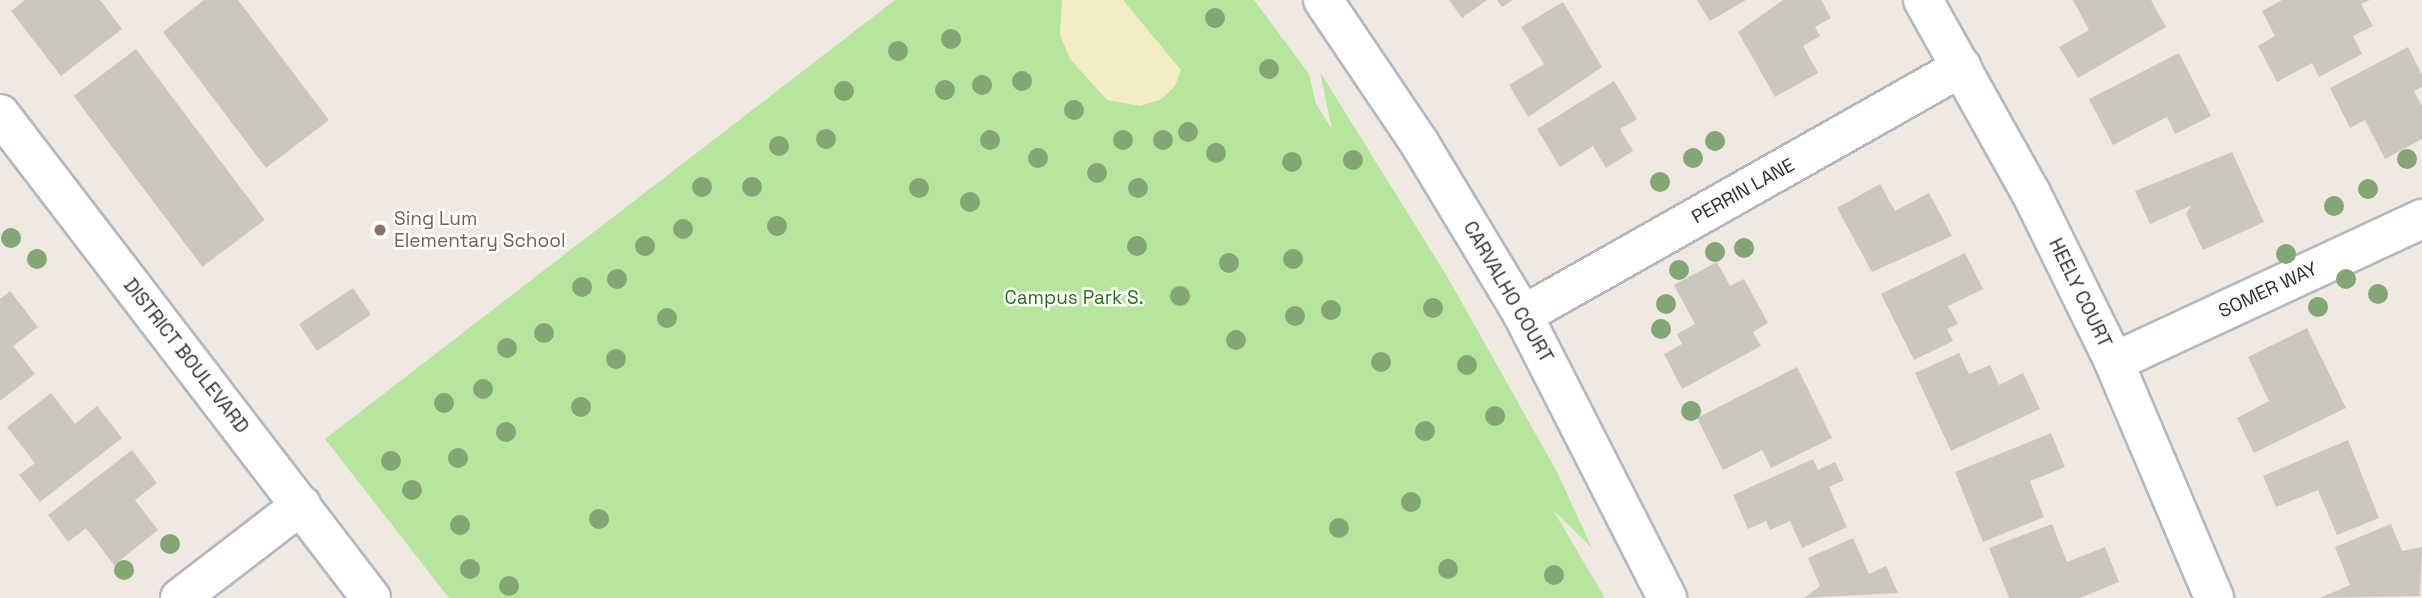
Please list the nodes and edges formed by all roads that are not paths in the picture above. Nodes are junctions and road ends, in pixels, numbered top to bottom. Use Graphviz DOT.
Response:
graph roads {
  1 [pos="1323,0"];
  2 [pos="1923,0"];
  3 [pos="1962,67"];
  4 [pos="0,114"];
  5 [pos="2422,219"];
  6 [pos="1523,315"];
  7 [pos="2114,362"];
  8 [pos="301,505"];
  9 [pos="180,598"];
  10 [pos="372,598"];
  11 [pos="1667,598"];
  12 [pos="2214,598"];
  1 -- 6 [label="street, CARVALHO COURT"];
  2 -- 3 [label="street, HEELY COURT"];
  3 -- 6 [label="street, PERRIN LANE"];
  3 -- 7 [label="street, HEELY COURT"];
  4 -- 8 [label="street, DISTRICT BOULEVARD"];
  5 -- 7 [label="street, SOMER WAY"];
  6 -- 11 [label="street, CARVALHO COURT"];
  7 -- 12 [label="street, HEELY COURT"];
  8 -- 9 [label="street"];
  8 -- 10 [label="street, DISTRICT BOULEVARD"];
}
